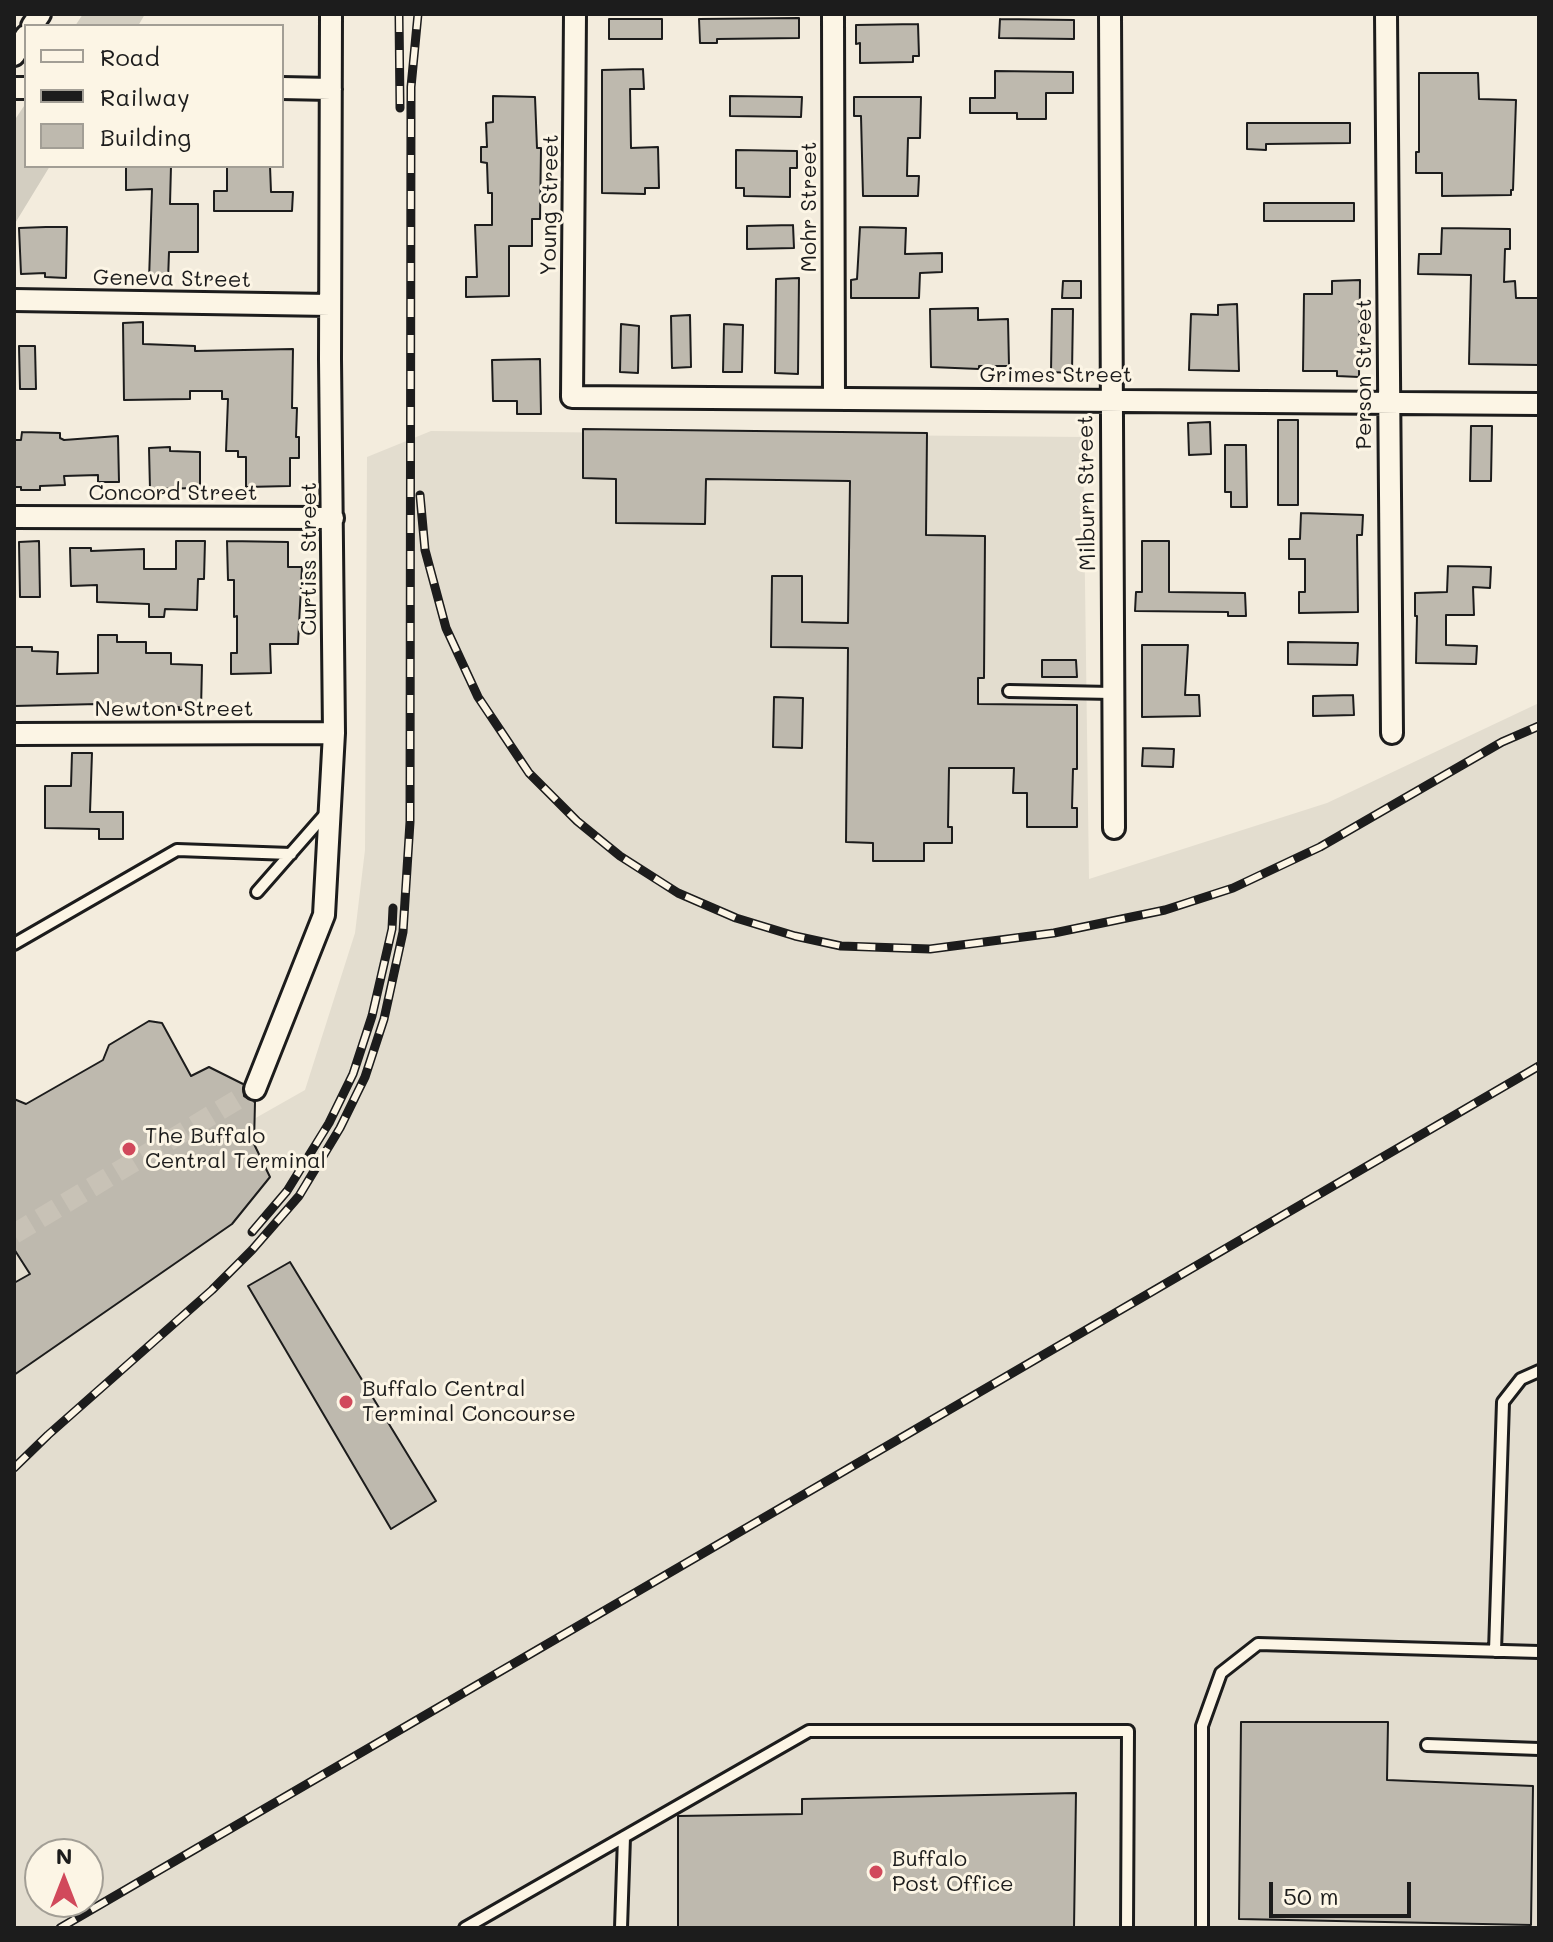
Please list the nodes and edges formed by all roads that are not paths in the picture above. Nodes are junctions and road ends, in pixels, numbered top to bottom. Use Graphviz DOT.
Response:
graph roads {
  1 [pos="331,14"];
  2 [pos="575,14"];
  3 [pos="833,14"];
  4 [pos="1110,14"];
  5 [pos="1386,14"];
  6 [pos="284,88"];
  7 [pos="331,89"];
  8 [pos="14,300"];
  9 [pos="330,305"];
  10 [pos="572,397"];
  11 [pos="834,399"];
  12 [pos="1110,399"];
  13 [pos="1388,402"];
  14 [pos="1539,404"];
  15 [pos="14,517"];
  16 [pos="333,518"];
  17 [pos="1009,691"];
  18 [pos="1112,693"];
  19 [pos="334,733"];
  20 [pos="1392,733"];
  21 [pos="14,734"];
  22 [pos="332,806"];
  23 [pos="1114,828"];
  24 [pos="291,854"];
  25 [pos="257,892"];
  26 [pos="14,944"];
  27 [pos="255,1089"];
  28 [pos="1539,1371"];
  29 [pos="1495,1651"];
  30 [pos="1539,1652"];
  31 [pos="1427,1745"];
  32 [pos="1539,1749"];
  33 [pos="624,1837"];
  34 [pos="465,1928"];
  35 [pos="621,1928"];
  36 [pos="1127,1928"];
  37 [pos="1202,1928"];
  1 -- 7 [label="street, Curtiss Street"];
  2 -- 10 [label="street, Young Street"];
  3 -- 11 [label="street, Mohr Street"];
  4 -- 12 [label="street, Milburn Street"];
  5 -- 13 [label="street, Person Street"];
  6 -- 7 [label="street"];
  7 -- 9 [label="street, Curtiss Street"];
  8 -- 9 [label="street, Geneva Street"];
  9 -- 16 [label="street, Curtiss Street"];
  10 -- 11 [label="street, Grimes Street"];
  11 -- 12 [label="street, Grimes Street"];
  12 -- 13 [label="street, Grimes Street"];
  12 -- 18 [label="street, Milburn Street"];
  13 -- 14 [label="street, Grimes Street"];
  13 -- 20 [label="street, Person Street"];
  15 -- 16 [label="street, Concord Street"];
  16 -- 19 [label="street, Curtiss Street"];
  17 -- 18 [label="lane"];
  18 -- 23 [label="street, Milburn Street"];
  19 -- 21 [label="street, Newton Street"];
  19 -- 22 [label="street, Curtiss Street"];
  22 -- 24 [label="lane"];
  22 -- 27 [label="street, Curtiss Street"];
  24 -- 25 [label="lane"];
  24 -- 26 [label="lane"];
  28 -- 29 [label="lane"];
  29 -- 30 [label="lane"];
  29 -- 37 [label="lane"];
  31 -- 32 [label="lane"];
  33 -- 34 [label="lane"];
  33 -- 35 [label="lane"];
  33 -- 36 [label="lane"];
}
